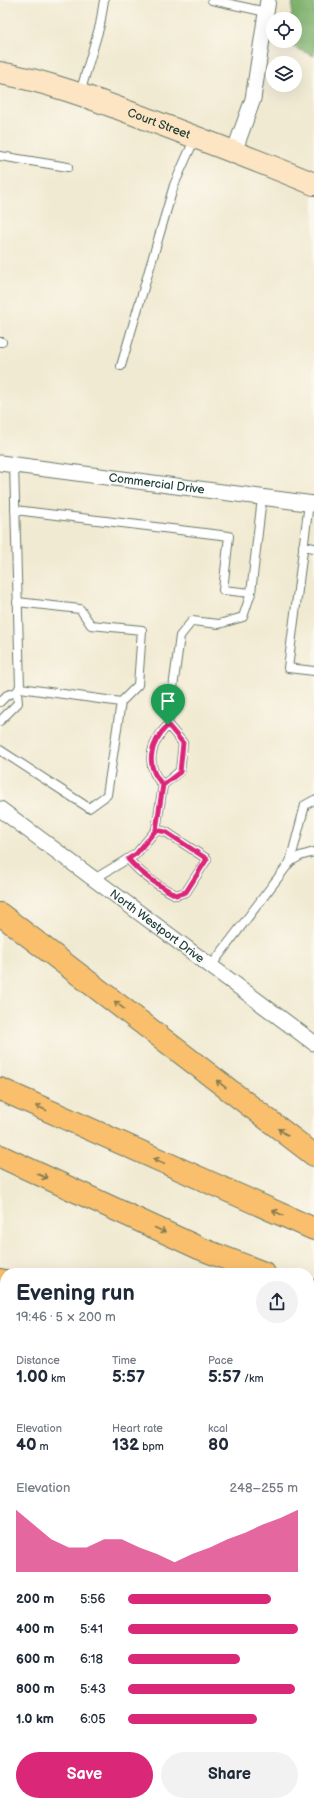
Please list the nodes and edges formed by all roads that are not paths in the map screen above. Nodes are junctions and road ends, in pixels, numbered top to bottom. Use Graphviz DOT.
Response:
graph roads {
  1 [pos="104,0"];
  2 [pos="212,0"];
  3 [pos="224,1"];
  4 [pos="267,6"];
  5 [pos="0,73"];
  6 [pos="80,94"];
  7 [pos="196,137"];
  8 [pos="234,152"];
  9 [pos="0,156"];
  10 [pos="68,166"];
  11 [pos="314,184"];
  12 [pos="121,366"];
  13 [pos="7,463"];
  14 [pos="262,498"];
  15 [pos="311,503"];
  16 [pos="15,510"];
  17 [pos="303,546"];
  18 [pos="314,548"];
  19 [pos="251,593"];
  20 [pos="17,602"];
  21 [pos="314,671"];
  22 [pos="18,690"];
  23 [pos="0,702"];
  24 [pos="121,702"];
  25 [pos="0,721"];
  26 [pos="168,725"];
  27 [pos="0,750"];
  28 [pos="163,785"];
  29 [pos="314,800"];
  30 [pos="0,809"];
  31 [pos="156,830"];
  32 [pos="314,852"];
  33 [pos="128,859"];
  34 [pos="290,862"];
  35 [pos="94,879"];
  36 [pos="0,914"];
  37 [pos="211,966"];
  38 [pos="314,1043"];
  39 [pos="8,1093"];
  40 [pos="314,1155"];
  41 [pos="3,1158"];
  42 [pos="314,1229"];
  43 [pos="251,1268"];
  1 -- 6 [label="lane"];
  2 -- 3 [label="lane"];
  3 -- 4 [label="lane"];
  4 -- 8 [label="street"];
  5 -- 6 [label="main road, Court Street"];
  6 -- 7 [label="main road, Court Street"];
  7 -- 8 [label="main road, Court Street"];
  7 -- 12 [label="lane"];
  8 -- 11 [label="main road, Court Street"];
  9 -- 10 [label="lane"];
  13 -- 14 [label="street, Commercial Drive"];
  13 -- 16 [label="lane"];
  14 -- 15 [label="street, Commercial Drive"];
  14 -- 19 [label="lane"];
  15 -- 17 [label="lane"];
  16 -- 19 [label="lane"];
  16 -- 20 [label="lane"];
  17 -- 18 [label="lane"];
  17 -- 21 [label="lane"];
  19 -- 26 [label="lane"];
  20 -- 22 [label="lane"];
  20 -- 24 [label="lane"];
  22 -- 23 [label="lane"];
  22 -- 24 [label="lane"];
  22 -- 25 [label="lane"];
  24 -- 27 [label="lane"];
  26 -- 28 [label="lane"];
  26 -- 28 [label="lane"];
  28 -- 31 [label="lane"];
  29 -- 34 [label="lane"];
  30 -- 35 [label="street, North Westport Drive"];
  31 -- 33 [label="lane"];
  31 -- 33 [label="lane"];
  32 -- 34 [label="lane"];
  33 -- 35 [label="lane"];
  34 -- 37 [label="lane"];
  35 -- 37 [label="street, North Westport Drive"];
  40 -- 36 [label="highway, one-way"];
  37 -- 38 [label="street, North Westport Drive"];
  42 -- 39 [label="highway, one-way"];
  41 -- 43 [label="highway, one-way"];
}
